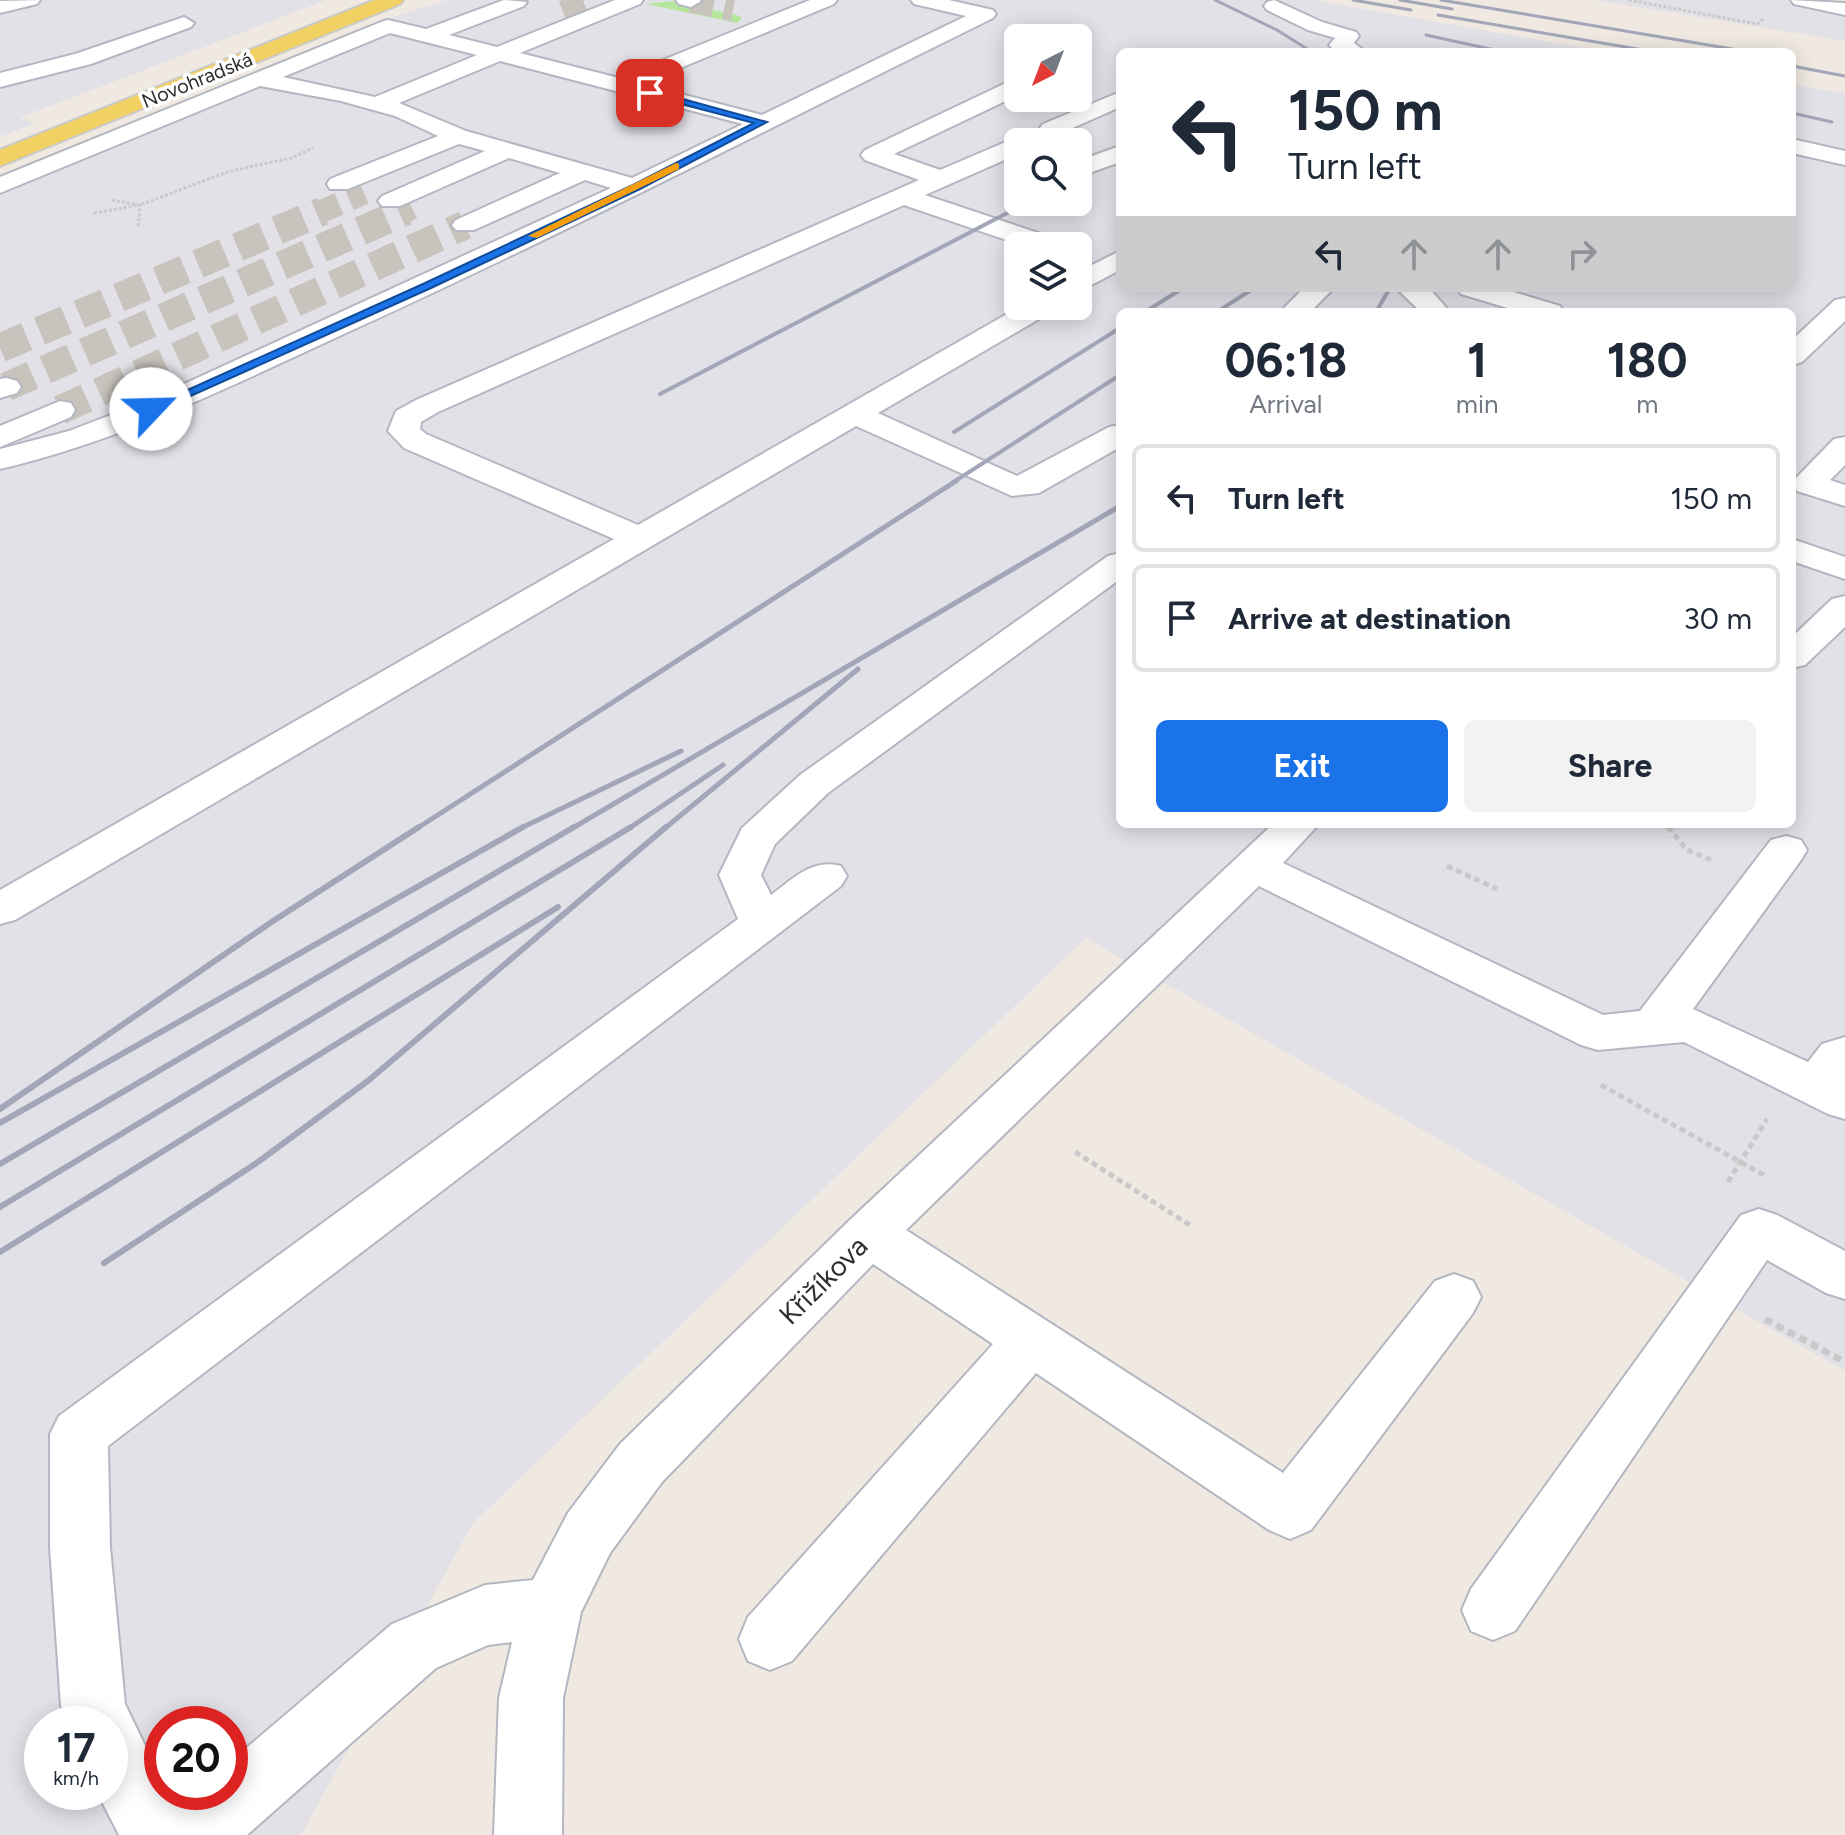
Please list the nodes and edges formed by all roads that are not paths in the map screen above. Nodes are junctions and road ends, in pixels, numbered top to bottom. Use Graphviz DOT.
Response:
graph roads {
  1 [pos="30,0"];
  2 [pos="472,0"];
  3 [pos="633,0"];
  4 [pos="921,0"];
  5 [pos="1801,0"];
  6 [pos="517,2"];
  7 [pos="413,6"];
  8 [pos="1274,6"];
  9 [pos="0,7"];
  10 [pos="800,8"];
  11 [pos="754,9"];
  12 [pos="1845,9"];
  13 [pos="563,12"];
  14 [pos="184,23"];
  15 [pos="397,29"];
  16 [pos="428,36"];
  17 [pos="473,48"];
  18 [pos="1346,48"];
  19 [pos="497,54"];
  20 [pos="0,80"];
  21 [pos="261,80"];
  22 [pos="622,85"];
  23 [pos="1004,93"];
  24 [pos="1116,101"];
  25 [pos="376,104"];
  26 [pos="763,122"];
  27 [pos="936,125"];
  28 [pos="1053,128"];
  29 [pos="458,136"];
  30 [pos="482,143"];
  31 [pos="1796,147"];
  32 [pos="518,153"];
  33 [pos="1116,155"];
  34 [pos="1845,158"];
  35 [pos="0,159"];
  36 [pos="556,164"];
  37 [pos="1092,164"];
  38 [pos="582,172"];
  39 [pos="941,179"];
  40 [pos="339,184"];
  41 [pos="0,186"];
  42 [pos="636,187"];
  43 [pos="364,193"];
  44 [pos="902,196"];
  45 [pos="402,204"];
  46 [pos="439,216"];
  47 [pos="465,225"];
  48 [pos="1009,232"];
  49 [pos="1092,258"];
  50 [pos="1115,263"];
  51 [pos="1092,276"];
  52 [pos="1316,292"];
  53 [pos="1416,292"];
  54 [pos="1484,292"];
  55 [pos="1298,308"];
  56 [pos="1433,308"];
  57 [pos="1537,308"];
  58 [pos="1844,309"];
  59 [pos="1017,320"];
  60 [pos="1796,352"];
  61 [pos="20,400"];
  62 [pos="854,414"];
  63 [pos="1116,436"];
  64 [pos="0,438"];
  65 [pos="1845,446"];
  66 [pos="0,459"];
  67 [pos="1845,496"];
  68 [pos="1796,505"];
  69 [pos="1845,523"];
  70 [pos="641,538"];
  71 [pos="1796,551"];
  72 [pos="1116,566"];
  73 [pos="1845,569"];
  74 [pos="1842,615"];
  75 [pos="1796,654"];
  76 [pos="1294,828"];
  77 [pos="1786,850"];
  78 [pos="1254,866"];
  79 [pos="826,876"];
  80 [pos="0,909"];
  81 [pos="762,924"];
  82 [pos="1654,1027"];
  83 [pos="1835,1081"];
  84 [pos="870,1233"];
  85 [pos="1845,1277"];
  86 [pos="1454,1297"];
  87 [pos="1031,1340"];
  88 [pos="551,1608"];
  89 [pos="1493,1610"];
  90 [pos="770,1639"];
  91 [pos="93,1706"];
  92 [pos="128,1784"];
  93 [pos="162,1835"];
  94 [pos="196,1835"];
  95 [pos="528,1835"];
  1 -- 9 [label="street"];
  2 -- 7 [label="street"];
  3 -- 19 [label="street"];
  4 -- 26 [label="street"];
  5 -- 12 [label="street"];
  6 -- 16 [label="street"];
  7 -- 15 [label="street"];
  7 -- 35 [label="main road, Novohradská"];
  8 -- 18 [label="street"];
  10 -- 11 [label="street"];
  10 -- 22 [label="street"];
  13 -- 17 [label="street"];
  14 -- 20 [label="street"];
  15 -- 16 [label="street"];
  15 -- 21 [label="street"];
  16 -- 17 [label="street"];
  17 -- 19 [label="street"];
  19 -- 22 [label="street"];
  19 -- 25 [label="street"];
  21 -- 25 [label="street"];
  21 -- 41 [label="street"];
  22 -- 26 [label="street"];
  23 -- 27 [label="street"];
  24 -- 28 [label="street"];
  25 -- 29 [label="street"];
  26 -- 42 [label="street"];
  27 -- 39 [label="street"];
  27 -- 39 [label="street"];
  29 -- 30 [label="street"];
  29 -- 40 [label="street"];
  30 -- 32 [label="street"];
  30 -- 43 [label="street"];
  31 -- 34 [label="street"];
  32 -- 36 [label="street"];
  32 -- 45 [label="street"];
  33 -- 37 [label="street"];
  36 -- 38 [label="street"];
  36 -- 46 [label="street"];
  38 -- 42 [label="street"];
  38 -- 47 [label="street"];
  39 -- 44 [label="street"];
  42 -- 66 [label="street"];
  44 -- 48 [label="street"];
  44 -- 70 [label="street"];
  49 -- 50 [label="street"];
  50 -- 51 [label="street"];
  52 -- 55 [label="street"];
  53 -- 56 [label="street"];
  54 -- 57 [label="street"];
  58 -- 60 [label="street"];
  59 -- 62 [label="street"];
  61 -- 64 [label="street"];
  62 -- 63 [label="street"];
  62 -- 70 [label="street"];
  65 -- 67 [label="street"];
  68 -- 69 [label="street"];
  70 -- 80 [label="street"];
  71 -- 73 [label="street"];
  72 -- 81 [label="street"];
  74 -- 75 [label="street"];
  76 -- 78 [label="street, Křižíkova"];
  77 -- 82 [label="street"];
  78 -- 82 [label="street"];
  78 -- 84 [label="street, Křižíkova"];
  79 -- 81 [label="street"];
  81 -- 91 [label="street"];
  82 -- 83 [label="street"];
  84 -- 87 [label="street"];
  84 -- 88 [label="street, Křižíkova"];
  85 -- 89 [label="street"];
  86 -- 87 [label="street"];
  87 -- 90 [label="street"];
  88 -- 94 [label="street"];
  88 -- 95 [label="street, Křižíkova"];
  92 -- 93 [label="street"];
}
